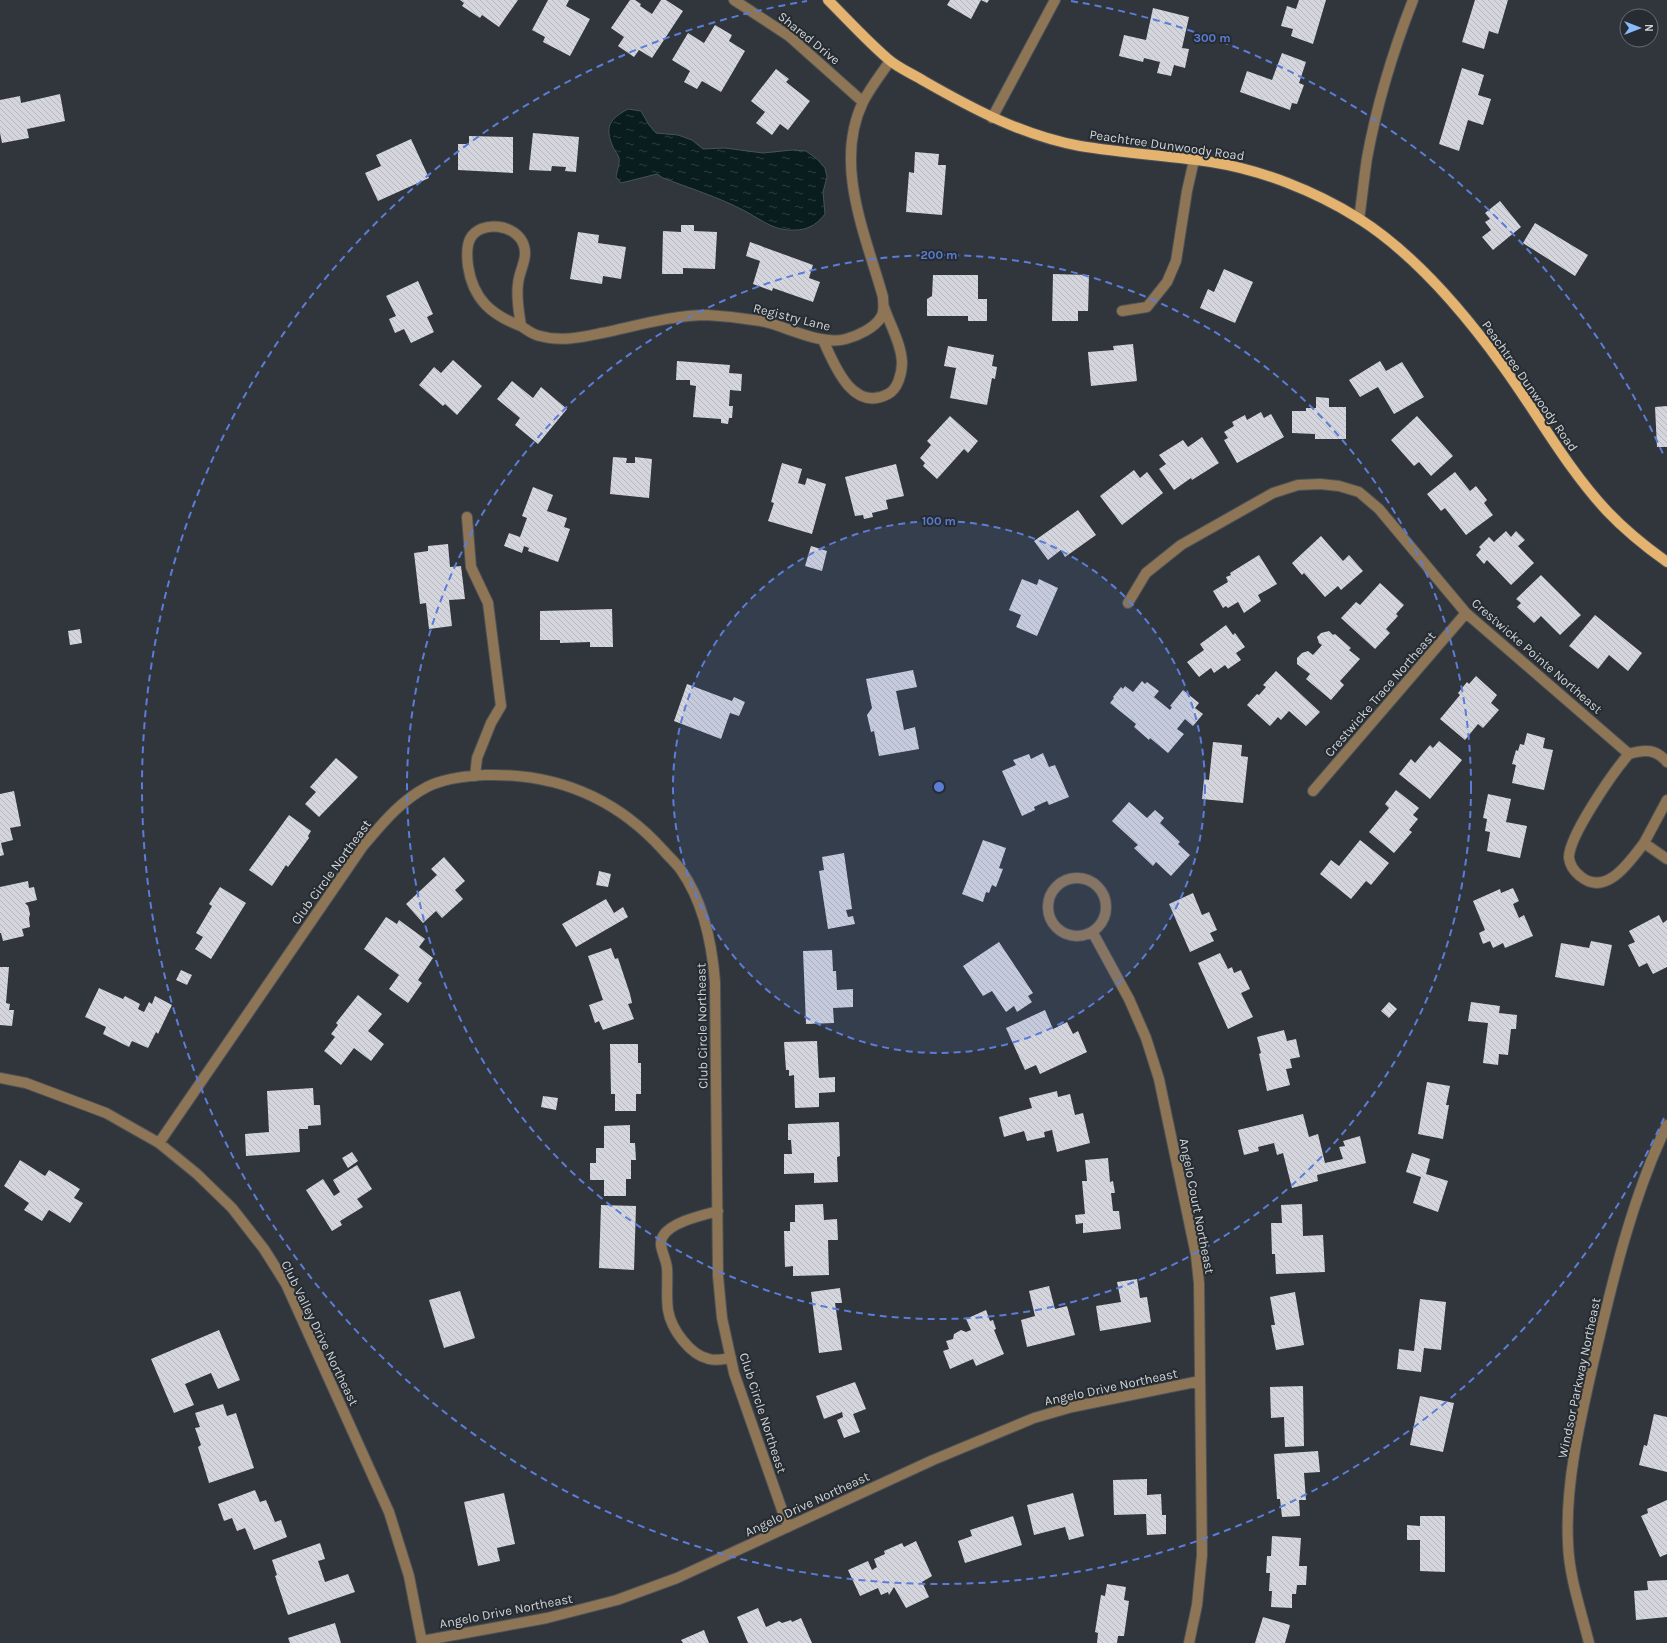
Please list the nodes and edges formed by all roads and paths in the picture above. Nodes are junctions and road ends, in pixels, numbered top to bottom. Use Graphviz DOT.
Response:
graph roads {
  1 [pos="734,0"];
  2 [pos="828,0"];
  3 [pos="1055,0"];
  4 [pos="1413,0"];
  5 [pos="890,61"];
  6 [pos="864,102"];
  7 [pos="992,118"];
  8 [pos="1194,160"];
  9 [pos="1359,219"];
  10 [pos="884,306"];
  11 [pos="1122,311"];
  12 [pos="521,326"];
  13 [pos="822,340"];
  14 [pos="467,518"];
  15 [pos="1667,562"];
  16 [pos="1128,603"];
  17 [pos="1466,613"];
  18 [pos="1629,754"];
  19 [pos="1667,762"];
  20 [pos="475,776"];
  21 [pos="1313,791"];
  22 [pos="1667,800"];
  23 [pos="1644,842"];
  24 [pos="1667,859"];
  25 [pos="1093,932"];
  26 [pos="0,1078"];
  27 [pos="1667,1125"];
  28 [pos="159,1143"];
  29 [pos="718,1211"];
  30 [pos="730,1358"];
  31 [pos="1200,1381"];
  32 [pos="788,1527"];
  33 [pos="422,1642"];
  34 [pos="1188,1643"];
  35 [pos="1589,1643"];
  1 -- 6 [label="street, Shared Drive"];
  2 -- 5 [label="main road, Peachtree Dunwoody Road"];
  3 -- 7 [label="street"];
  4 -- 9 [label="street"];
  5 -- 6 [label="street"];
  5 -- 7 [label="main road, Peachtree Dunwoody Road"];
  6 -- 10 [label="street"];
  7 -- 8 [label="main road, Peachtree Dunwoody Road"];
  8 -- 9 [label="main road, Peachtree Dunwoody Road"];
  8 -- 11 [label="street"];
  9 -- 15 [label="main road, Peachtree Dunwoody Road"];
  10 -- 13 [label="street, Registry Lane"];
  10 -- 13 [label="street"];
  12 -- 12 [label="street, Registry Lane"];
  12 -- 13 [label="street, Registry Lane"];
  14 -- 20 [label="street"];
  16 -- 17 [label="street, Crestwicke Pointe Northeast"];
  17 -- 18 [label="street, Crestwicke Pointe Northeast"];
  17 -- 21 [label="street, Crestwicke Trace Northeast"];
  18 -- 19 [label="street"];
  18 -- 23 [label="street"];
  20 -- 28 [label="street, Club Circle Northeast"];
  20 -- 29 [label="street, Club Circle Northeast"];
  22 -- 23 [label="street"];
  23 -- 24 [label="street"];
  25 -- 25 [label="street"];
  25 -- 31 [label="street, Angelo Court Northeast"];
  26 -- 28 [label="street, Club Valley Drive Northeast"];
  27 -- 35 [label="street, Windsor Parkway Northeast"];
  28 -- 33 [label="street, Club Valley Drive Northeast"];
  29 -- 30 [label="street, Club Circle Northeast"];
  29 -- 30 [label="street"];
  30 -- 32 [label="street, Club Circle Northeast"];
  31 -- 32 [label="street, Angelo Drive Northeast"];
  31 -- 34 [label="street, Angelo Court Northeast"];
  32 -- 33 [label="street, Angelo Drive Northeast"];
}
